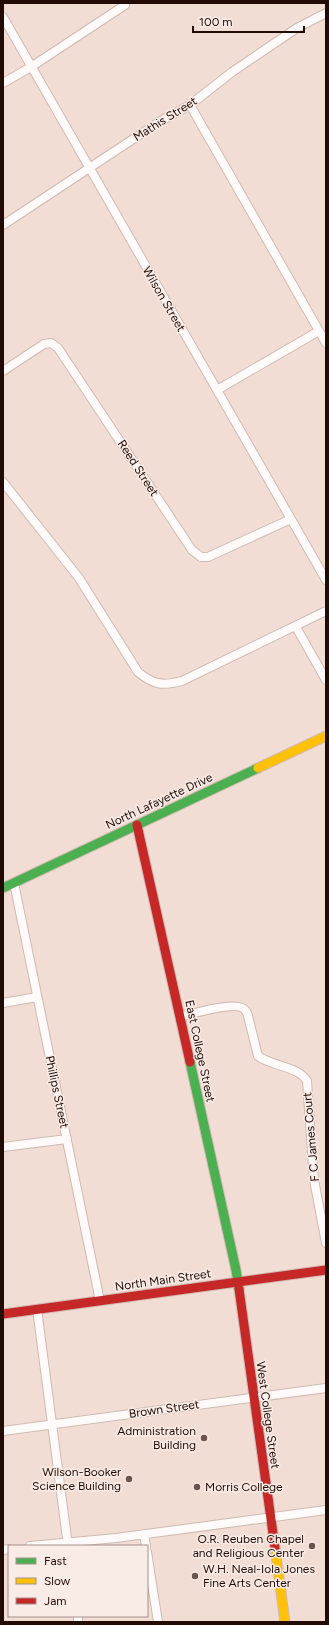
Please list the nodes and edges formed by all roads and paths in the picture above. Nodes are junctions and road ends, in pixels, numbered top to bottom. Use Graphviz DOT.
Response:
graph roads {
  1 [pos="125,5"];
  2 [pos="326,13"];
  3 [pos="3,17"];
  4 [pos="31,67"];
  5 [pos="3,83"];
  6 [pos="190,104"];
  7 [pos="89,168"];
  8 [pos="3,225"];
  9 [pos="319,331"];
  10 [pos="326,343"];
  11 [pos="3,371"];
  12 [pos="217,390"];
  13 [pos="3,482"];
  14 [pos="6,492"];
  15 [pos="291,519"];
  16 [pos="326,580"];
  17 [pos="326,611"];
  18 [pos="296,627"];
  19 [pos="326,680"];
  20 [pos="326,736"];
  21 [pos="137,825"];
  22 [pos="14,883"];
  23 [pos="3,888"];
  24 [pos="38,997"];
  25 [pos="3,1002"];
  26 [pos="180,1017"];
  27 [pos="67,1139"];
  28 [pos="3,1147"];
  29 [pos="326,1243"];
  30 [pos="326,1270"];
  31 [pos="237,1282"];
  32 [pos="100,1301"];
  33 [pos="37,1309"];
  34 [pos="3,1314"];
  35 [pos="326,1388"];
  36 [pos="254,1397"];
  37 [pos="52,1425"];
  38 [pos="3,1431"];
  39 [pos="326,1510"];
  40 [pos="270,1518"];
  41 [pos="144,1534"];
  42 [pos="68,1544"];
  43 [pos="49,1545"];
  44 [pos="146,1545"];
  45 [pos="148,1558"];
  46 [pos="158,1622"];
  47 [pos="285,1622"];
  1 -- 4 [label="street"];
  2 -- 6 [label="street, Mathis Street"];
  3 -- 4 [label="street, Wilson Street"];
  4 -- 5 [label="street"];
  4 -- 7 [label="street, Wilson Street"];
  6 -- 7 [label="street, Mathis Street"];
  6 -- 9 [label="street"];
  7 -- 8 [label="street, Mathis Street"];
  7 -- 12 [label="street, Wilson Street"];
  9 -- 10 [label="street"];
  9 -- 12 [label="street"];
  11 -- 15 [label="street, Reed Street"];
  12 -- 15 [label="street, Wilson Street"];
  13 -- 14 [label="street"];
  14 -- 18 [label="street"];
  15 -- 16 [label="street, Wilson Street"];
  17 -- 18 [label="street"];
  18 -- 19 [label="street"];
  20 -- 21 [label="street, North Lafayette Drive"];
  21 -- 22 [label="street, North Lafayette Drive"];
  21 -- 26 [label="street, East College Street"];
  22 -- 23 [label="street, North Lafayette Drive"];
  22 -- 24 [label="street, Phillips Street"];
  24 -- 25 [label="street"];
  24 -- 27 [label="street, Phillips Street"];
  26 -- 29 [label="street, F C James Court"];
  26 -- 31 [label="street, East College Street"];
  27 -- 28 [label="street"];
  27 -- 32 [label="street, Phillips Street"];
  30 -- 31 [label="street, North Main Street"];
  31 -- 32 [label="street, North Main Street"];
  31 -- 36 [label="street, West College Street"];
  32 -- 33 [label="street, North Main Street"];
  33 -- 34 [label="street, North Main Street"];
  33 -- 37 [label="street"];
  35 -- 36 [label="street, Brown Street"];
  36 -- 37 [label="street, Brown Street"];
  36 -- 40 [label="street, West College Street"];
  37 -- 38 [label="street, Brown Street"];
  37 -- 42 [label="street"];
  39 -- 40 [label="street"];
  40 -- 41 [label="street"];
  40 -- 47 [label="street, West College Street"];
  41 -- 42 [label="street"];
  41 -- 44 [label="street"];
  42 -- 43 [label="street"];
  45 -- 46 [label="street"];
}
